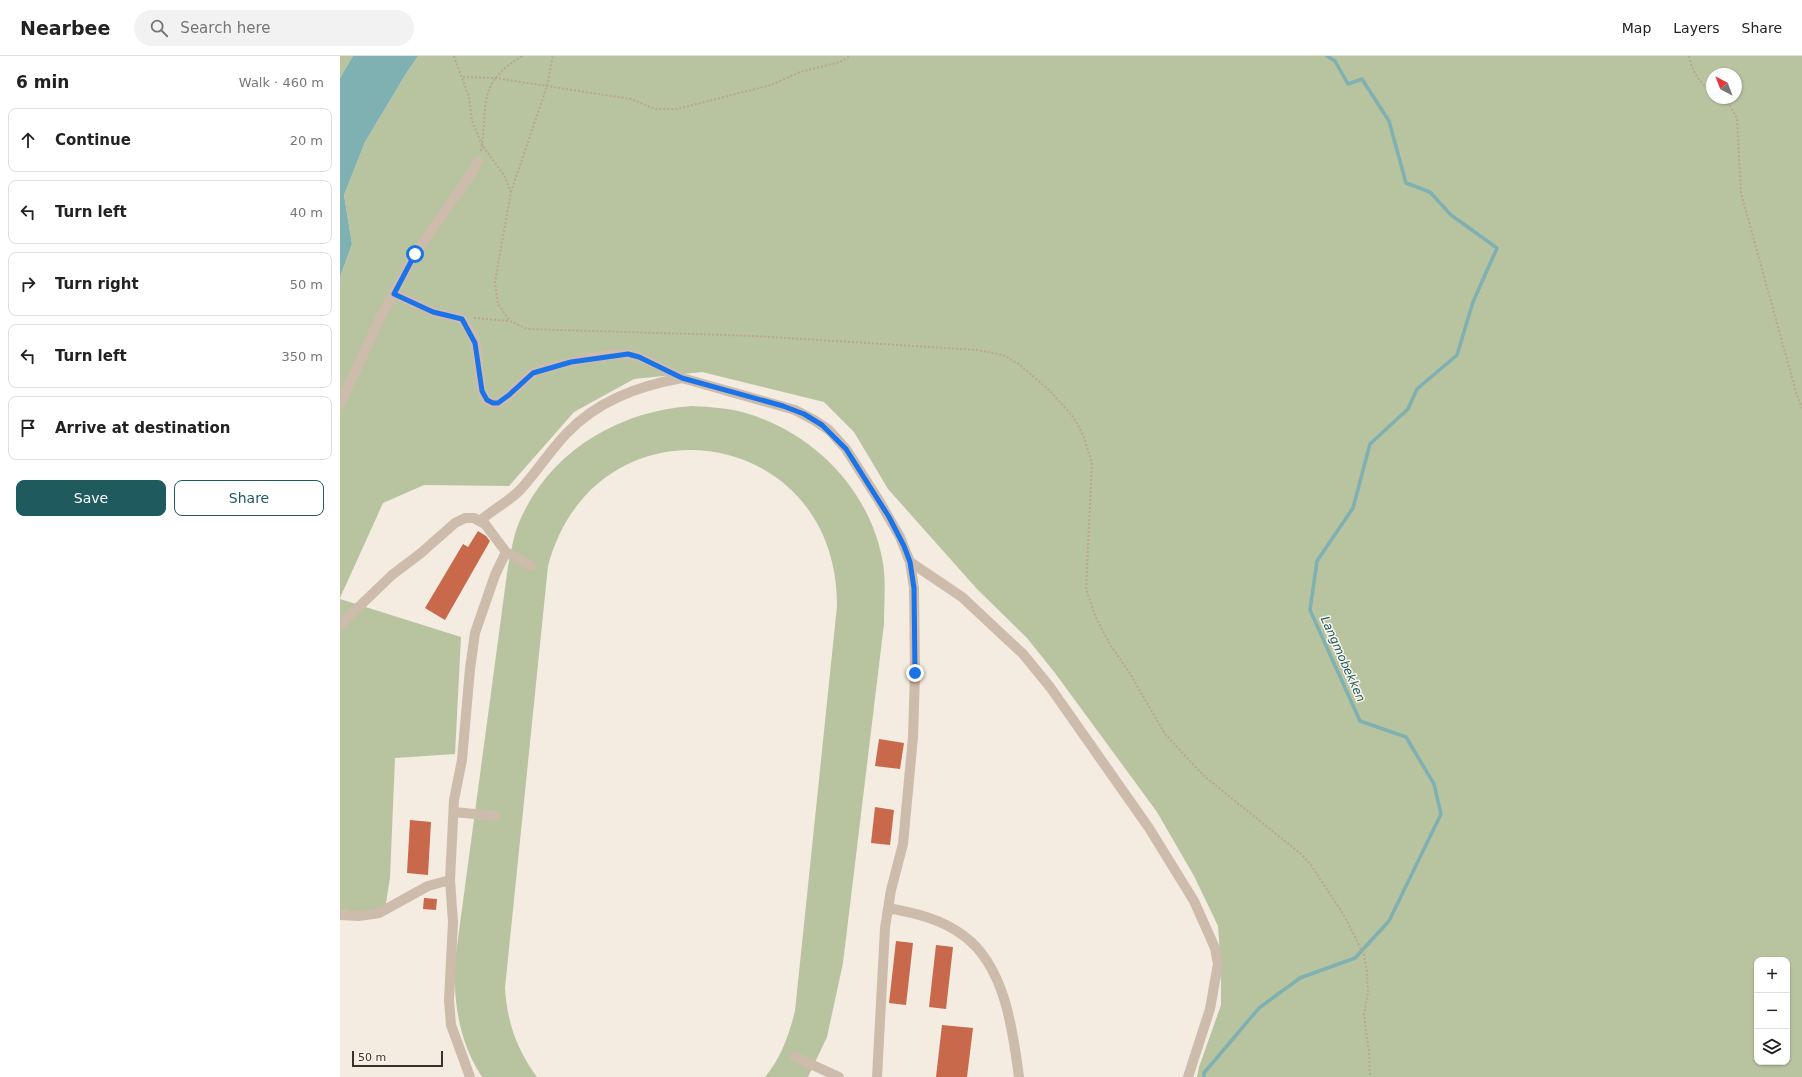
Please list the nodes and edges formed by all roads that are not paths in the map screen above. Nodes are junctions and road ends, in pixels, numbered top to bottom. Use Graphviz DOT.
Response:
graph roads {
  1 [pos="478,161"];
  2 [pos="394,294"];
  3 [pos="682,378"];
  4 [pos="340,404"];
  5 [pos="480,521"];
  6 [pos="506,552"];
  7 [pos="910,562"];
  8 [pos="531,566"];
  9 [pos="340,625"];
  10 [pos="454,812"];
  11 [pos="496,816"];
  12 [pos="450,880"];
  13 [pos="888,908"];
  14 [pos="340,915"];
  15 [pos="795,1057"];
  16 [pos="470,1077"];
  17 [pos="839,1077"];
  18 [pos="877,1077"];
  19 [pos="1019,1077"];
  20 [pos="1188,1077"];
  1 -- 2 [label="street"];
  2 -- 3 [label="street"];
  2 -- 4 [label="street"];
  3 -- 5 [label="street"];
  3 -- 7 [label="street"];
  5 -- 6 [label="street"];
  5 -- 9 [label="street"];
  6 -- 8 [label="street"];
  6 -- 10 [label="street"];
  7 -- 13 [label="street"];
  7 -- 20 [label="street"];
  10 -- 11 [label="street"];
  10 -- 12 [label="street"];
  12 -- 14 [label="street"];
  12 -- 16 [label="street"];
  13 -- 18 [label="street"];
  13 -- 19 [label="street"];
  15 -- 17 [label="street"];
}
